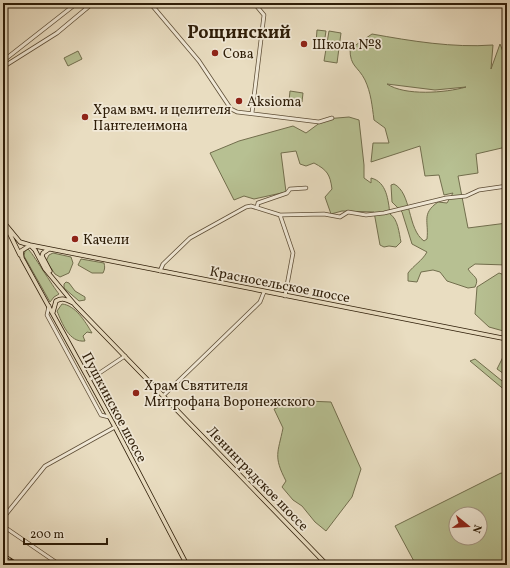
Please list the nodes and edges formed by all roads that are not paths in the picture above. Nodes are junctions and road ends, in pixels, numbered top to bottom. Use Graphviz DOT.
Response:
graph roads {
  1 [pos="77,3"];
  2 [pos="82,3"];
  3 [pos="93,3"];
  4 [pos="150,3"];
  5 [pos="254,3"];
  6 [pos="86,9"];
  7 [pos="24,46"];
  8 [pos="28,52"];
  9 [pos="3,61"];
  10 [pos="3,66"];
  11 [pos="252,113"];
  12 [pos="332,118"];
  13 [pos="507,186"];
  14 [pos="306,188"];
  15 [pos="257,207"];
  16 [pos="280,215"];
  17 [pos="3,220"];
  18 [pos="6,226"];
  19 [pos="30,245"];
  20 [pos="49,249"];
  21 [pos="23,259"];
  22 [pos="160,271"];
  23 [pos="56,283"];
  24 [pos="264,292"];
  25 [pos="285,296"];
  26 [pos="75,304"];
  27 [pos="49,306"];
  28 [pos="53,313"];
  29 [pos="507,339"];
  30 [pos="125,356"];
  31 [pos="89,380"];
  32 [pos="164,395"];
  33 [pos="109,417"];
  34 [pos="115,427"];
  35 [pos="3,518"];
  36 [pos="3,526"];
  37 [pos="60,565"];
  38 [pos="187,565"];
  39 [pos="327,565"];
  1 -- 7 [label="street"];
  2 -- 6 [label="street"];
  3 -- 6 [label="street"];
  4 -- 11 [label="street"];
  5 -- 11 [label="street"];
  6 -- 8 [label="street"];
  7 -- 8 [label="street"];
  7 -- 9 [label="street"];
  8 -- 10 [label="street"];
  11 -- 12 [label="street"];
  13 -- 16 [label="street"];
  14 -- 15 [label="street"];
  15 -- 16 [label="street"];
  15 -- 22 [label="street"];
  16 -- 25 [label="street"];
  17 -- 18 [label="main road"];
  18 -- 19 [label="main road"];
  18 -- 21 [label="main road, Пушкинское шоссе"];
  19 -- 20 [label="main road, Красносельское шоссе"];
  19 -- 21 [label="main road"];
  19 -- 23 [label="main road, Ленинградское шоссе"];
  20 -- 22 [label="main road, Красносельское шоссе"];
  20 -- 23 [label="main road"];
  21 -- 27 [label="main road, Пушкинское шоссе"];
  22 -- 24 [label="main road, Красносельское шоссе"];
  23 -- 26 [label="main road, Ленинградское шоссе"];
  24 -- 25 [label="main road, Красносельское шоссе"];
  24 -- 32 [label="street"];
  25 -- 29 [label="main road, Красносельское шоссе"];
  26 -- 28 [label="main road"];
  26 -- 30 [label="main road, Ленинградское шоссе"];
  27 -- 28 [label="main road, Пушкинское шоссе"];
  27 -- 33 [label="street"];
  28 -- 31 [label="main road, Пушкинское шоссе"];
  30 -- 31 [label="street"];
  30 -- 32 [label="main road, Ленинградское шоссе"];
  31 -- 33 [label="main road, Пушкинское шоссе"];
  32 -- 39 [label="main road, Ленинградское шоссе"];
  33 -- 34 [label="main road, Пушкинское шоссе"];
  34 -- 35 [label="street"];
  34 -- 38 [label="main road, Пушкинское шоссе"];
  36 -- 37 [label="street"];
}
